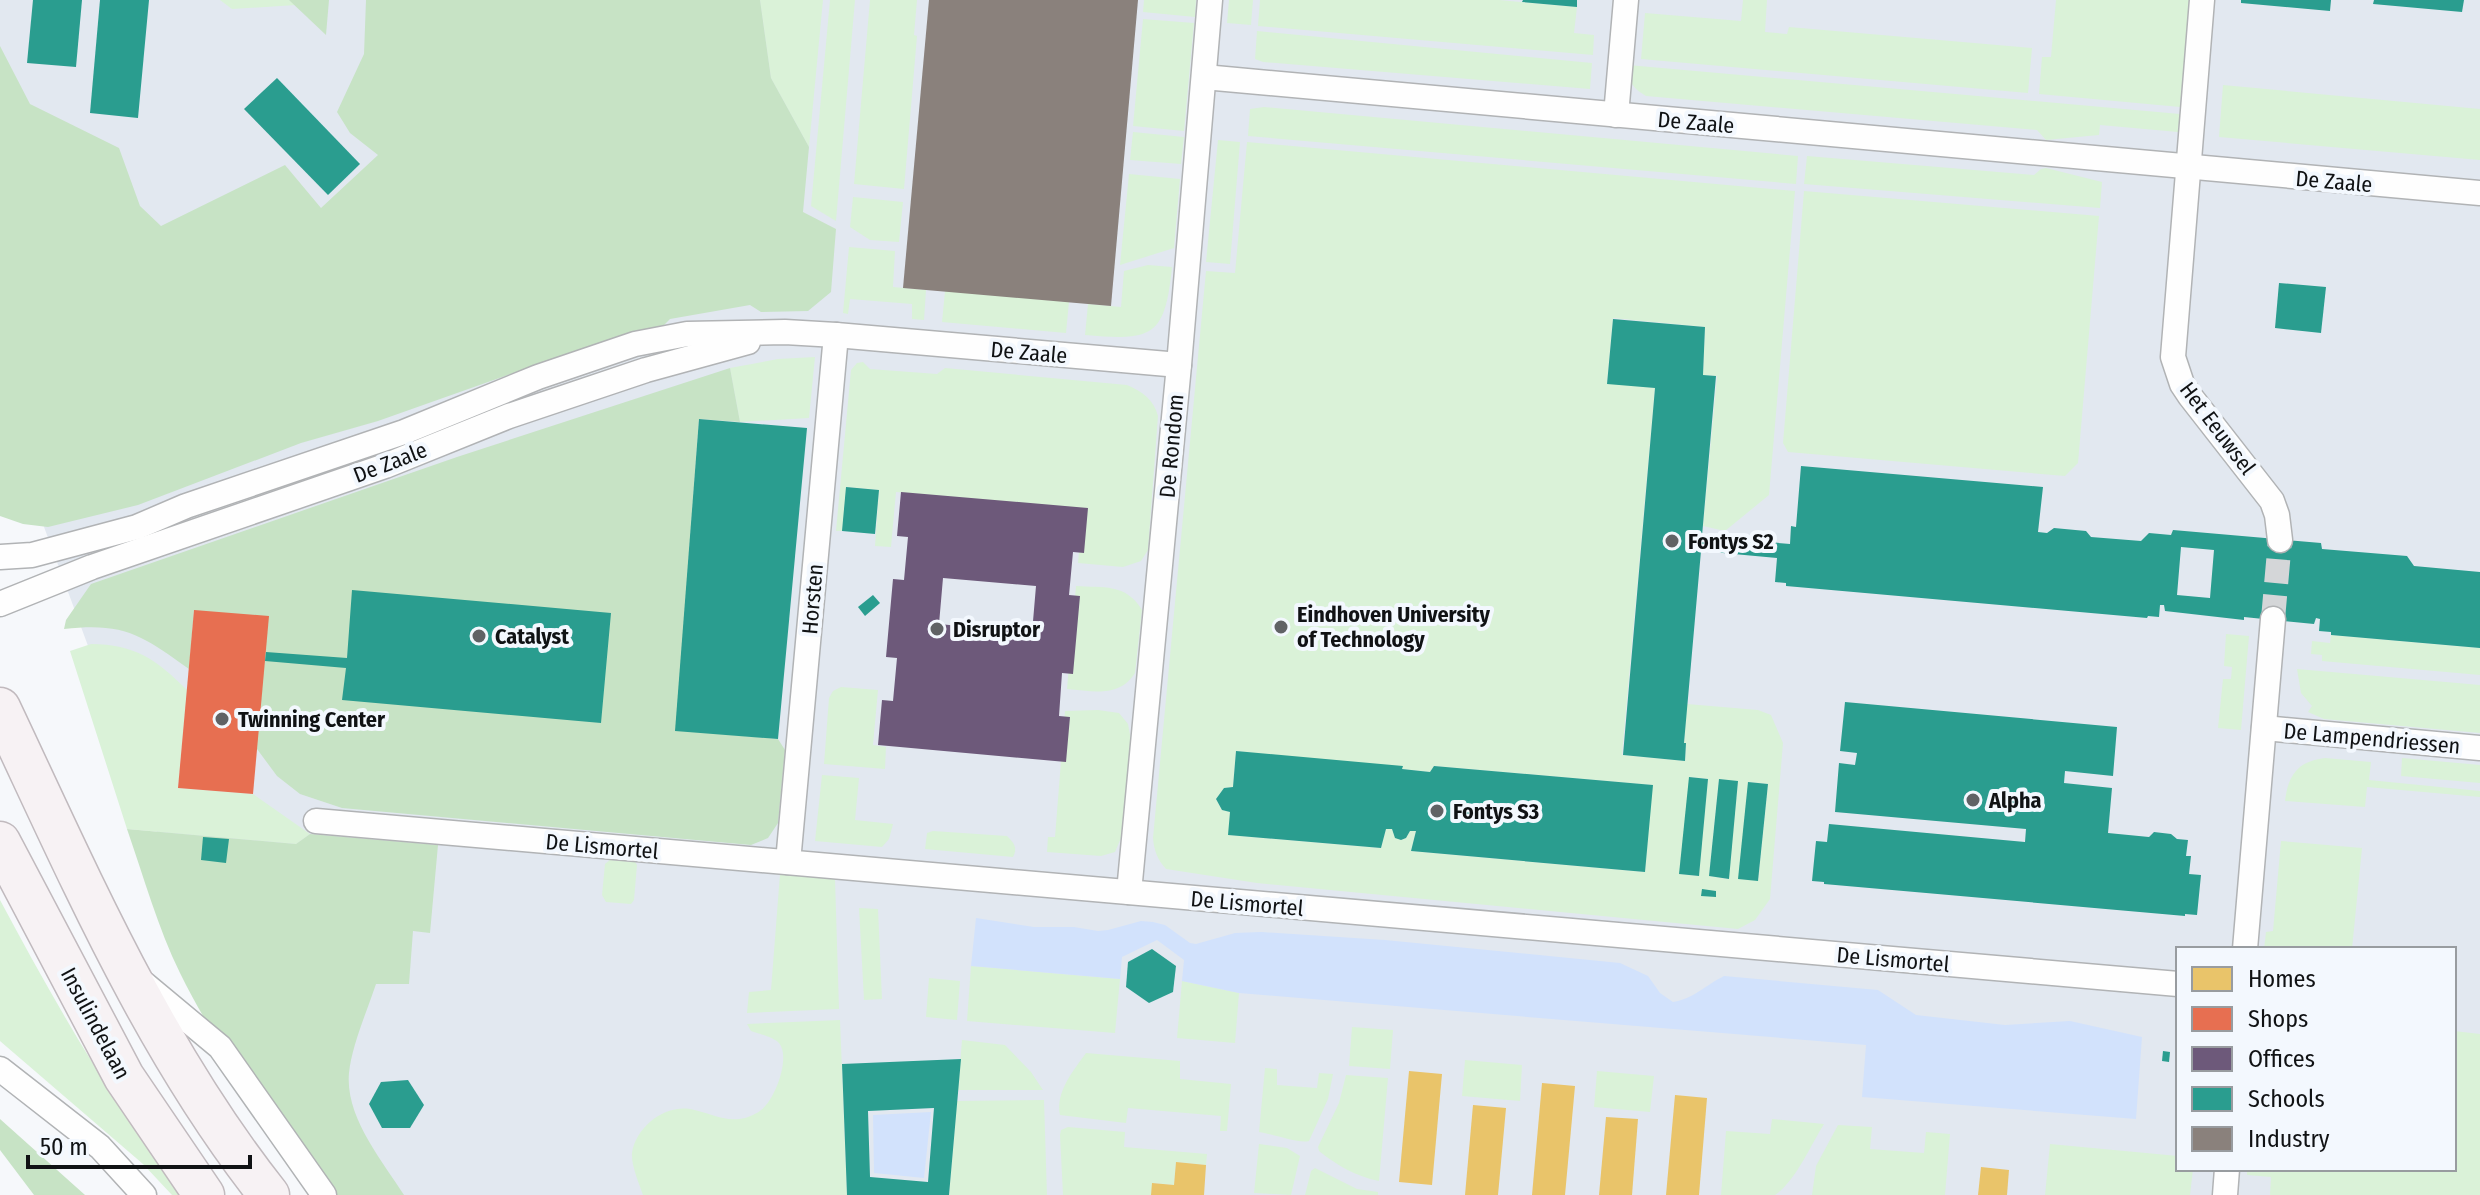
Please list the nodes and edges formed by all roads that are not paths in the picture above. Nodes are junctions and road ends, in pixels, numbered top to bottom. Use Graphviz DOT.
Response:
graph roads {
  1 [pos="1210,0"];
  2 [pos="1626,0"];
  3 [pos="2202,0"];
  4 [pos="1204,77"];
  5 [pos="1616,115"];
  6 [pos="2188,168"];
  7 [pos="2480,193"];
  8 [pos="785,332"];
  9 [pos="836,335"];
  10 [pos="1179,365"];
  11 [pos="2280,540"];
  12 [pos="0,557"];
  13 [pos="0,604"];
  14 [pos="2273,619"];
  15 [pos="0,708"];
  16 [pos="2264,728"];
  17 [pos="2480,748"];
  18 [pos="316,821"];
  19 [pos="0,842"];
  20 [pos="788,862"];
  21 [pos="1129,892"];
  22 [pos="2245,947"];
  23 [pos="126,969"];
  24 [pos="2176,984"];
  25 [pos="0,1069"];
  26 [pos="2227,1171"];
  27 [pos="144,1195"];
  28 [pos="204,1195"];
  29 [pos="269,1195"];
  30 [pos="324,1195"];
  31 [pos="2225,1195"];
  1 -- 4 [label="street, De Rondom"];
  2 -- 5 [label="street"];
  3 -- 6 [label="street"];
  4 -- 5 [label="street, De Zaale"];
  4 -- 10 [label="street, De Rondom"];
  5 -- 6 [label="street, De Zaale"];
  6 -- 7 [label="street, De Zaale"];
  6 -- 11 [label="street, Het Eeuwsel"];
  8 -- 9 [label="street, De Zaale"];
  8 -- 12 [label="street, De Zaale"];
  8 -- 13 [label="street, De Zaale"];
  9 -- 10 [label="street, De Zaale"];
  9 -- 20 [label="street, Horsten"];
  10 -- 21 [label="street, De Rondom"];
  14 -- 16 [label="street"];
  15 -- 23 [label="main road"];
  16 -- 17 [label="street, De Lampendriessen"];
  16 -- 22 [label="street"];
  18 -- 20 [label="street, De Lismortel"];
  19 -- 28 [label="main road, Insulindelaan"];
  20 -- 21 [label="street, De Lismortel"];
  21 -- 24 [label="street, De Lismortel"];
  23 -- 29 [label="main road"];
  23 -- 30 [label="street"];
  25 -- 27 [label="street"];
  26 -- 31 [label="street"];
}
